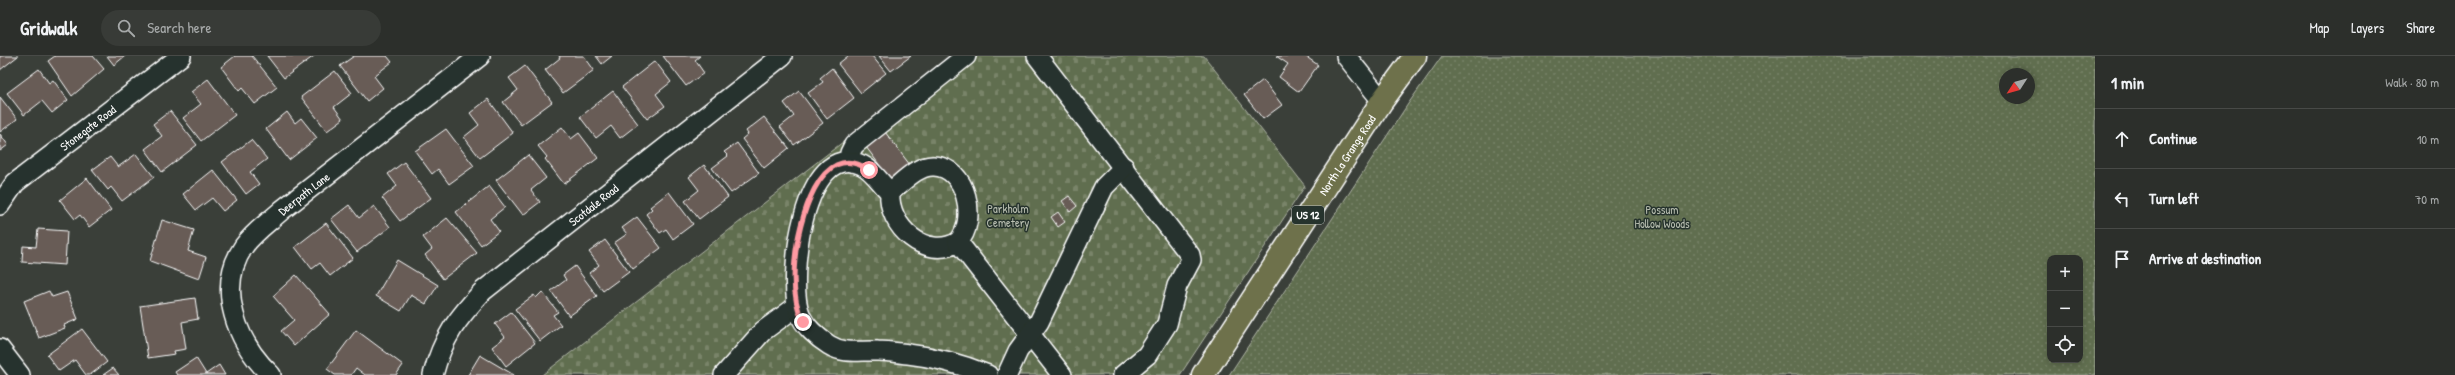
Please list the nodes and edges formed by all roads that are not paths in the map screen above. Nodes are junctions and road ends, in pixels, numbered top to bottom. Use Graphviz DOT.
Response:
graph roads {
  1 [pos="181,56"];
  2 [pos="480,56"];
  3 [pos="782,56"];
  4 [pos="966,56"];
  5 [pos="1037,56"];
  6 [pos="1346,56"];
  7 [pos="1415,56"];
  8 [pos="1382,101"];
  9 [pos="851,162"];
  10 [pos="1124,167"];
  11 [pos="890,192"];
  12 [pos="0,205"];
  13 [pos="958,242"];
  14 [pos="797,306"];
  15 [pos="1030,334"];
  16 [pos="0,350"];
  17 [pos="20,375"];
  18 [pos="271,375"];
  19 [pos="433,375"];
  20 [pos="724,375"];
  21 [pos="988,375"];
  22 [pos="1007,375"];
  23 [pos="1062,375"];
  24 [pos="1123,375"];
  25 [pos="1203,375"];
  1 -- 12 [label="street, Stonegate Road"];
  2 -- 18 [label="street, Deerpath Lane"];
  3 -- 19 [label="street, Scotdale Road"];
  4 -- 9 [label="street"];
  5 -- 10 [label="street"];
  6 -- 8 [label="street"];
  7 -- 8 [label="main road, North La Grange Road / US 12"];
  8 -- 25 [label="main road, North La Grange Road / US 12"];
  9 -- 11 [label="street"];
  9 -- 14 [label="street"];
  10 -- 15 [label="street"];
  10 -- 24 [label="street"];
  11 -- 13 [label="street"];
  11 -- 13 [label="street"];
  13 -- 15 [label="street"];
  14 -- 20 [label="street"];
  14 -- 21 [label="street"];
  15 -- 22 [label="street"];
  15 -- 23 [label="street"];
  16 -- 17 [label="street"];
}
